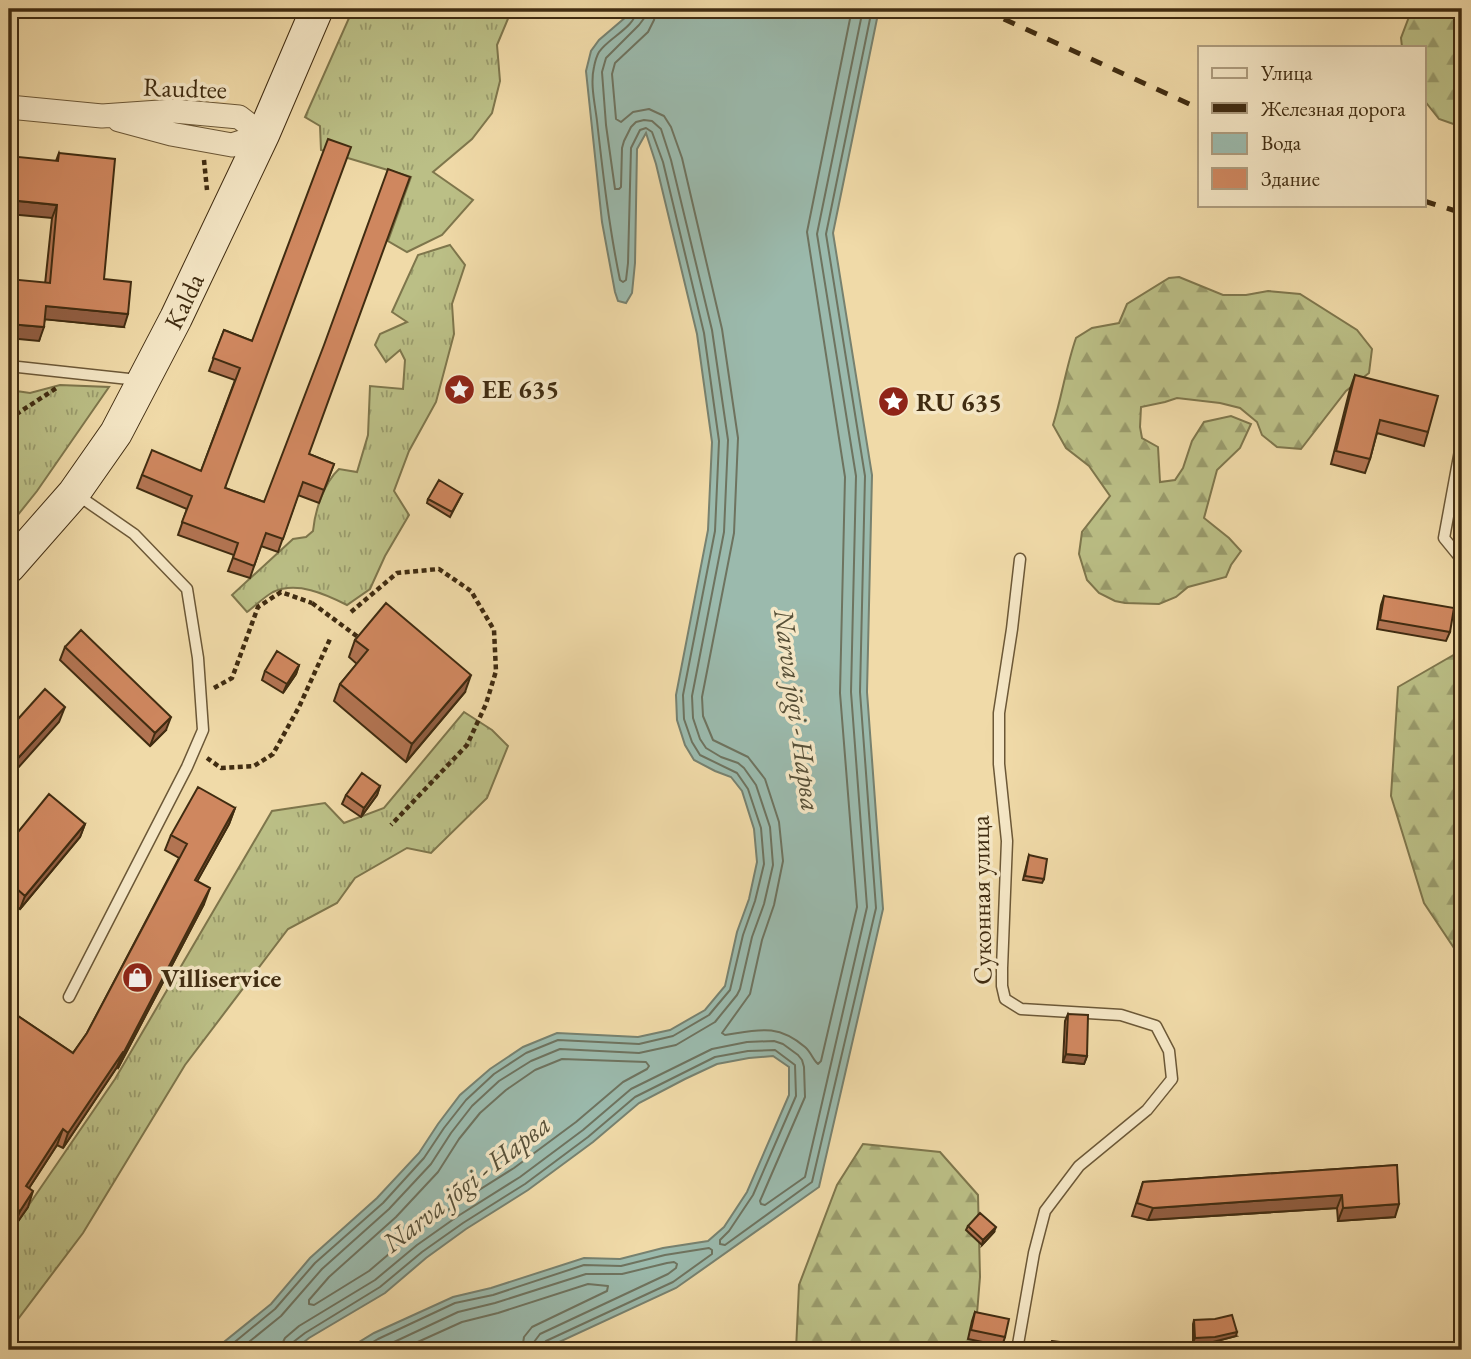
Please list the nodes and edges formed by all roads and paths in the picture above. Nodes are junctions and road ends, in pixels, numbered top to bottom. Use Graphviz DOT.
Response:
graph roads {
  1 [pos="317,9"];
  2 [pos="9,107"];
  3 [pos="102,116"];
  4 [pos="263,135"];
  5 [pos="206,142"];
  6 [pos="208,195"];
  7 [pos="9,366"];
  8 [pos="64,371"];
  9 [pos="143,381"];
  10 [pos="9,419"];
  11 [pos="1462,440"];
  12 [pos="74,493"];
  13 [pos="1020,559"];
  14 [pos="1462,559"];
  15 [pos="9,567"];
  16 [pos="351,612"];
  17 [pos="330,639"];
  18 [pos="363,640"];
  19 [pos="201,696"];
  20 [pos="194,750"];
  21 [pos="391,825"];
  22 [pos="69,997"];
  23 [pos="1017,1350"];
  1 -- 4 [label="street, Kalda"];
  2 -- 3 [label="street, Raudtee"];
  3 -- 4 [label="street, Raudtee"];
  3 -- 5 [label="street, Raudtee"];
  4 -- 5 [label="street, Raudtee"];
  4 -- 9 [label="street, Kalda"];
  5 -- 6 [label="path"];
  7 -- 8 [label="lane"];
  8 -- 9 [label="lane"];
  8 -- 10 [label="path"];
  9 -- 12 [label="street, Kalda"];
  11 -- 14 [label="lane"];
  12 -- 15 [label="street, Kalda"];
  12 -- 19 [label="lane"];
  13 -- 23 [label="lane, Суконная улица"];
  16 -- 21 [label="path"];
  17 -- 20 [label="path"];
  18 -- 19 [label="path, bridge"];
  19 -- 20 [label="lane"];
  20 -- 22 [label="lane"];
}
